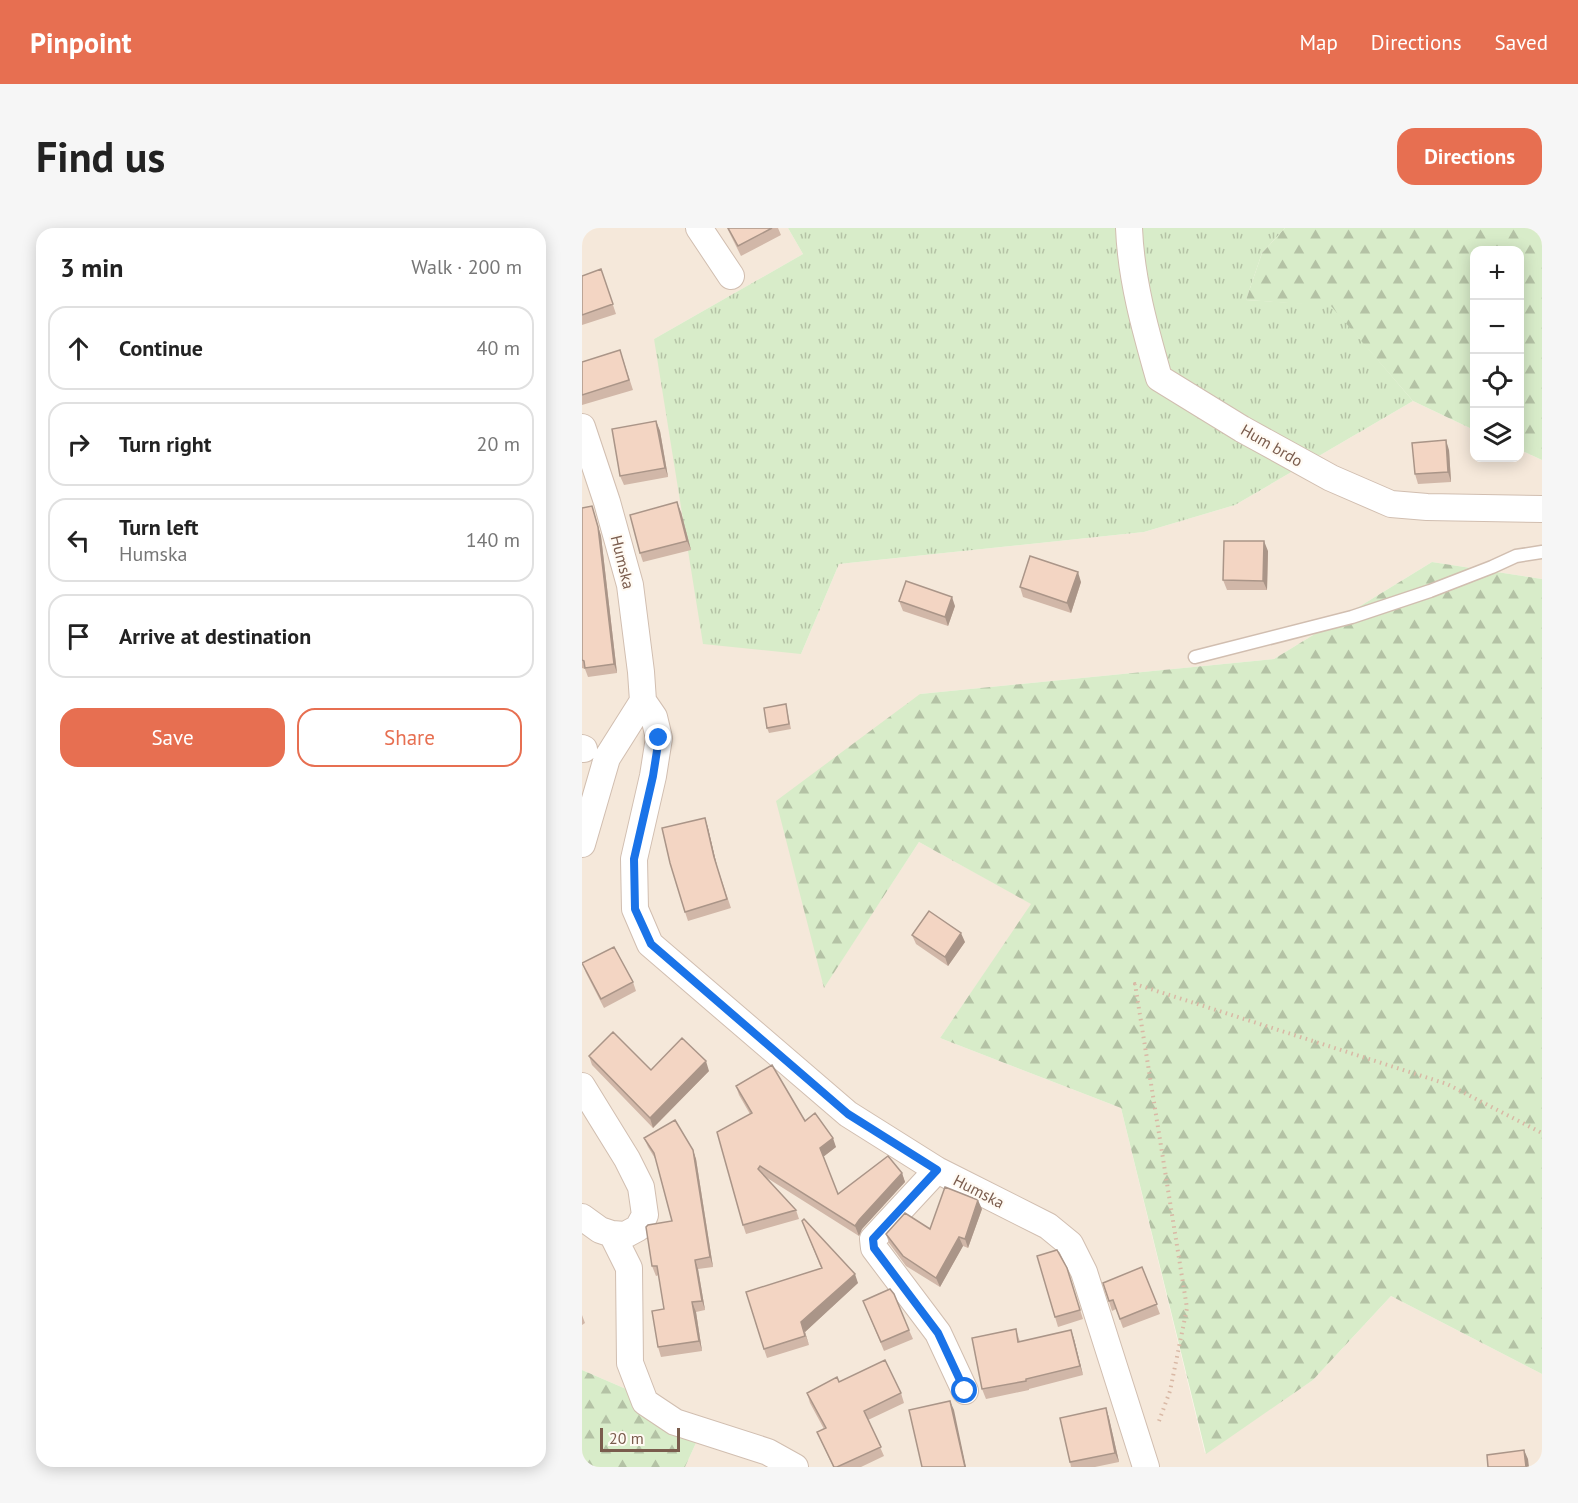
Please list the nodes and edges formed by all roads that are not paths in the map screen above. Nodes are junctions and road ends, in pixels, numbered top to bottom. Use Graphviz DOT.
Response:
graph roads {
  1 [pos="699,228"];
  2 [pos="1129,228"];
  3 [pos="731,276"];
  4 [pos="582,427"];
  5 [pos="1542,509"];
  6 [pos="1542,552"];
  7 [pos="1195,657"];
  8 [pos="643,701"];
  9 [pos="582,844"];
  10 [pos="582,1086"];
  11 [pos="937,1170"];
  12 [pos="582,1217"];
  13 [pos="612,1234"];
  14 [pos="965,1391"];
  15 [pos="1145,1464"];
  16 [pos="795,1467"];
  1 -- 3 [label="street"];
  2 -- 5 [label="street, Hum brdo"];
  4 -- 8 [label="street, Humska"];
  6 -- 7 [label="lane"];
  8 -- 9 [label="street"];
  8 -- 11 [label="street, Humska"];
  10 -- 13 [label="street"];
  11 -- 14 [label="street"];
  11 -- 15 [label="street, Humska"];
  12 -- 13 [label="street"];
  13 -- 16 [label="street"];
}
